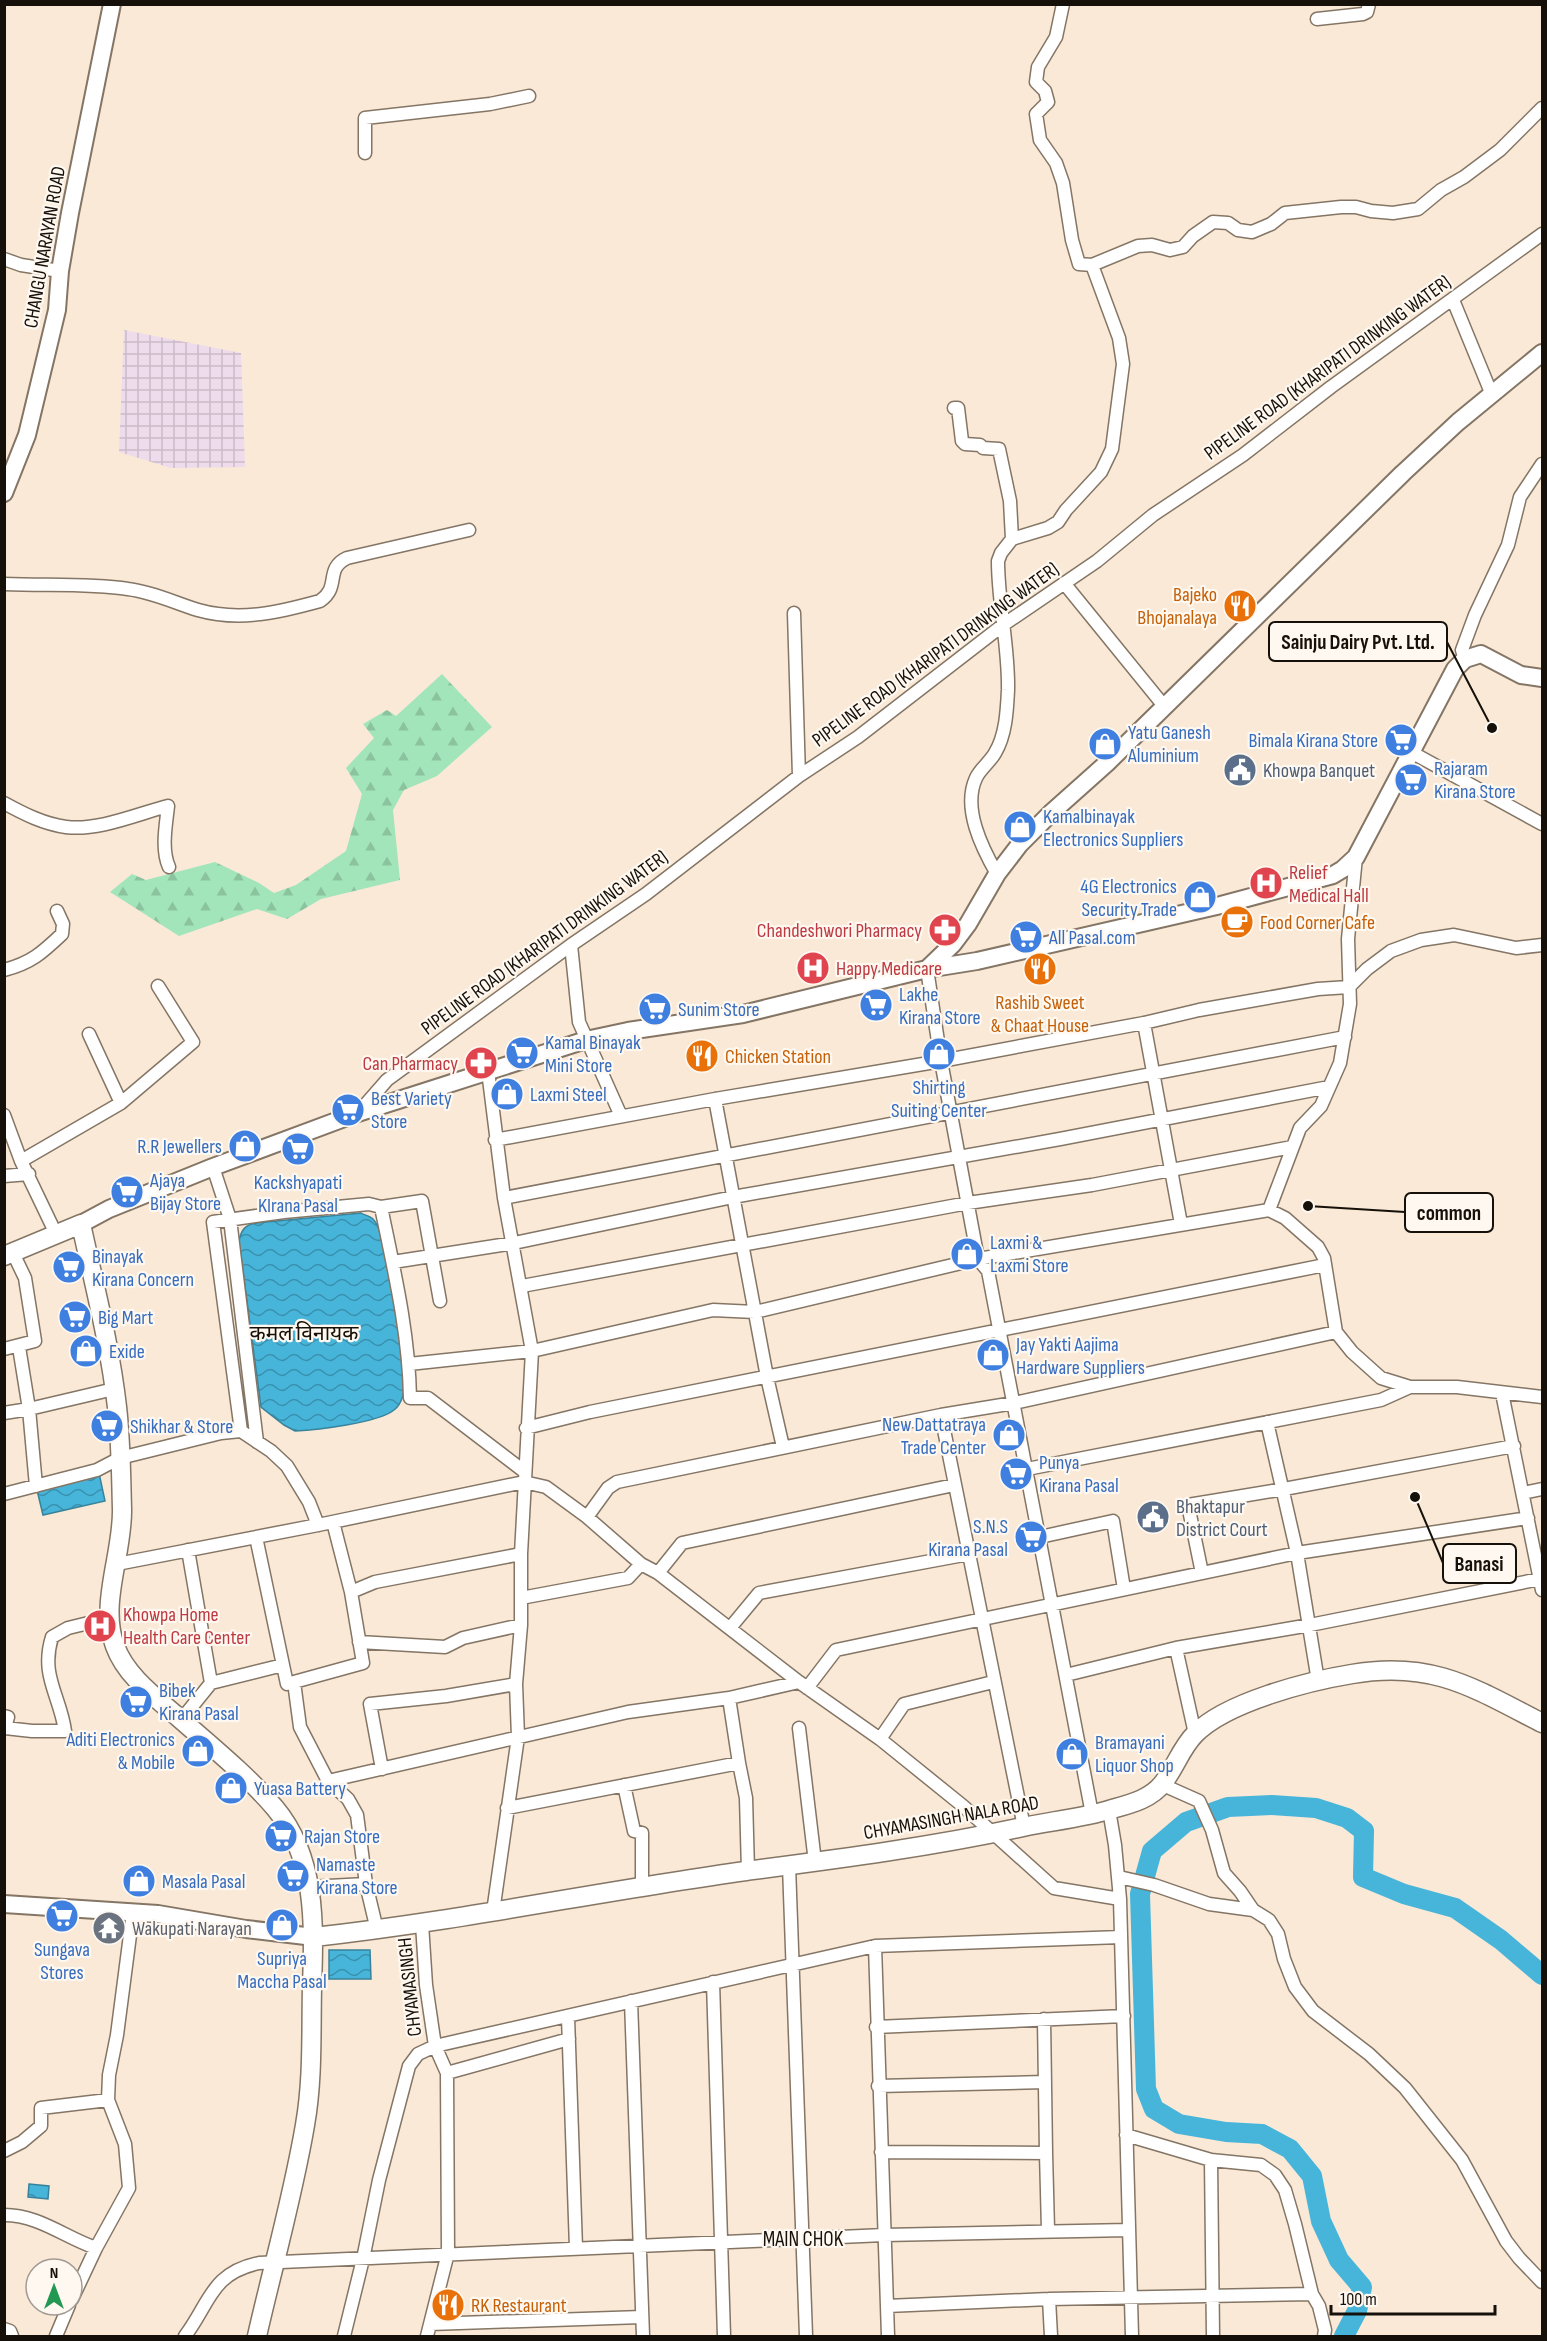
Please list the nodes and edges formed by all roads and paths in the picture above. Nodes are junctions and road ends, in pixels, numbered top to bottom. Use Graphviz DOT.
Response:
graph roads {
  1 [pos="112,4"];
  2 [pos="1063,4"];
  3 [pos="1369,4"];
  4 [pos="1317,19"];
  5 [pos="529,96"];
  6 [pos="1542,108"];
  7 [pos="364,153"];
  8 [pos="1542,234"];
  9 [pos="4,259"];
  10 [pos="1092,265"];
  11 [pos="60,272"];
  12 [pos="1453,300"];
  13 [pos="1542,353"];
  14 [pos="1491,395"];
  15 [pos="954,408"];
  16 [pos="1542,464"];
  17 [pos="4,493"];
  18 [pos="469,530"];
  19 [pos="1012,539"];
  20 [pos="1065,583"];
  21 [pos="4,584"];
  22 [pos="794,613"];
  23 [pos="1003,625"];
  24 [pos="1465,659"];
  25 [pos="1542,678"];
  26 [pos="1164,706"];
  27 [pos="1411,752"];
  28 [pos="800,776"];
  29 [pos="4,803"];
  30 [pos="1542,824"];
  31 [pos="1356,857"];
  32 [pos="169,867"];
  33 [pos="997,874"];
  34 [pos="57,911"];
  35 [pos="571,945"];
  36 [pos="1542,945"];
  37 [pos="927,969"];
  38 [pos="4,970"];
  39 [pos="158,986"];
  40 [pos="1348,987"];
  41 [pos="1144,1023"];
  42 [pos="88,1034"];
  43 [pos="1345,1037"];
  44 [pos="586,1040"];
  45 [pos="941,1061"];
  46 [pos="488,1071"];
  47 [pos="1155,1073"];
  48 [pos="1329,1087"];
  49 [pos="715,1099"];
  50 [pos="121,1103"];
  51 [pos="358,1113"];
  52 [pos="951,1114"];
  53 [pos="4,1115"];
  54 [pos="621,1116"];
  55 [pos="1161,1118"];
  56 [pos="495,1140"];
  57 [pos="1292,1147"];
  58 [pos="726,1154"];
  59 [pos="958,1158"];
  60 [pos="21,1161"];
  61 [pos="213,1167"];
  62 [pos="1169,1168"];
  63 [pos="29,1174"];
  64 [pos="4,1176"];
  65 [pos="733,1197"];
  66 [pos="504,1198"];
  67 [pos="968,1203"];
  68 [pos="381,1207"];
  69 [pos="1269,1210"];
  70 [pos="230,1219"];
  71 [pos="81,1224"];
  72 [pos="1181,1224"];
  73 [pos="56,1234"];
  74 [pos="514,1243"];
  75 [pos="742,1246"];
  76 [pos="9,1255"];
  77 [pos="432,1256"];
  78 [pos="978,1259"];
  79 [pos="393,1262"];
  80 [pos="1324,1265"];
  81 [pos="522,1286"];
  82 [pos="440,1301"];
  83 [pos="755,1312"];
  84 [pos="999,1330"];
  85 [pos="1336,1332"];
  86 [pos="19,1347"];
  87 [pos="4,1349"];
  88 [pos="532,1351"];
  89 [pos="409,1364"];
  90 [pos="767,1377"];
  91 [pos="1410,1387"];
  92 [pos="114,1389"];
  93 [pos="1502,1393"];
  94 [pos="1542,1397"];
  95 [pos="1014,1403"];
  96 [pos="29,1409"];
  97 [pos="4,1413"];
  98 [pos="941,1415"];
  99 [pos="1267,1422"];
  100 [pos="526,1428"];
  101 [pos="242,1431"];
  102 [pos="257,1442"];
  103 [pos="1514,1446"];
  104 [pos="783,1447"];
  105 [pos="120,1458"];
  106 [pos="1027,1469"];
  107 [pos="524,1477"];
  108 [pos="954,1485"];
  109 [pos="36,1486"];
  110 [pos="1542,1489"];
  111 [pos="1284,1490"];
  112 [pos="1523,1492"];
  113 [pos="4,1494"];
  114 [pos="587,1517"];
  115 [pos="1528,1518"];
  116 [pos="333,1522"];
  117 [pos="318,1525"];
  118 [pos="256,1536"];
  119 [pos="1040,1536"];
  120 [pos="188,1550"];
  121 [pos="1297,1553"];
  122 [pos="521,1554"];
  123 [pos="969,1554"];
  124 [pos="117,1564"];
  125 [pos="641,1564"];
  126 [pos="1540,1564"];
  127 [pos="658,1573"];
  128 [pos="1202,1573"];
  129 [pos="1541,1584"];
  130 [pos="1124,1589"];
  131 [pos="351,1592"];
  132 [pos="520,1598"];
  133 [pos="1052,1604"];
  134 [pos="110,1618"];
  135 [pos="981,1618"];
  136 [pos="521,1625"];
  137 [pos="1310,1625"];
  138 [pos="730,1628"];
  139 [pos="359,1642"];
  140 [pos="1176,1648"];
  141 [pos="283,1665"];
  142 [pos="1066,1675"];
  143 [pos="1318,1681"];
  144 [pos="294,1682"];
  145 [pos="993,1682"];
  146 [pos="211,1683"];
  147 [pos="516,1684"];
  148 [pos="803,1685"];
  149 [pos="729,1698"];
  150 [pos="4,1716"];
  151 [pos="181,1720"];
  152 [pos="1542,1723"];
  153 [pos="799,1728"];
  154 [pos="1195,1734"];
  155 [pos="518,1737"];
  156 [pos="880,1738"];
  157 [pos="739,1763"];
  158 [pos="382,1769"];
  159 [pos="328,1781"];
  160 [pos="624,1785"];
  161 [pos="1162,1785"];
  162 [pos="507,1808"];
  163 [pos="1101,1812"];
  164 [pos="1024,1827"];
  165 [pos="994,1834"];
  166 [pos="815,1862"];
  167 [pos="789,1866"];
  168 [pos="748,1871"];
  169 [pos="1124,1878"];
  170 [pos="366,1884"];
  171 [pos="309,1887"];
  172 [pos="642,1887"];
  173 [pos="1120,1899"];
  174 [pos="4,1904"];
  175 [pos="1252,1910"];
  176 [pos="134,1912"];
  177 [pos="493,1912"];
  178 [pos="423,1924"];
  179 [pos="377,1930"];
  180 [pos="314,1937"];
  181 [pos="1121,1937"];
  182 [pos="875,1946"];
  183 [pos="792,1965"];
  184 [pos="713,1982"];
  185 [pos="631,2001"];
  186 [pos="1124,2016"];
  187 [pos="568,2017"];
  188 [pos="1044,2019"];
  189 [pos="876,2027"];
  190 [pos="569,2039"];
  191 [pos="435,2046"];
  192 [pos="447,2073"];
  193 [pos="1045,2082"];
  194 [pos="879,2086"];
  195 [pos="108,2100"];
  196 [pos="1126,2135"];
  197 [pos="4,2151"];
  198 [pos="881,2152"];
  199 [pos="1046,2153"];
  200 [pos="1211,2160"];
  201 [pos="4,2215"];
  202 [pos="1048,2230"];
  203 [pos="1129,2230"];
  204 [pos="884,2235"];
  205 [pos="803,2239"];
  206 [pos="721,2243"];
  207 [pos="640,2245"];
  208 [pos="96,2248"];
  209 [pos="576,2248"];
  210 [pos="448,2253"];
  211 [pos="363,2259"];
  212 [pos="273,2261"];
  213 [pos="84,2274"];
  214 [pos="1542,2282"];
  215 [pos="1312,2294"];
  216 [pos="1212,2296"];
  217 [pos="1131,2297"];
  218 [pos="1049,2299"];
  219 [pos="886,2307"];
  220 [pos="64,2317"];
  221 [pos="642,2317"];
  222 [pos="4,2329"];
  223 [pos="429,2330"];
  224 [pos="12,2337"];
  225 [pos="56,2337"];
  226 [pos="185,2337"];
  227 [pos="256,2337"];
  228 [pos="344,2337"];
  229 [pos="643,2337"];
  230 [pos="724,2337"];
  231 [pos="806,2337"];
  232 [pos="888,2337"];
  233 [pos="1051,2337"];
  234 [pos="1132,2337"];
  235 [pos="1214,2337"];
  236 [pos="1324,2337"];
  1 -- 11 [label="main road, CHANGU NARAYAN ROAD"];
  2 -- 10 [label="street"];
  3 -- 4 [label="street"];
  5 -- 7 [label="street"];
  6 -- 10 [label="street"];
  8 -- 12 [label="street, PIPELINE ROAD (KHARIPATI DRINKING WATER)"];
  9 -- 11 [label="street"];
  10 -- 19 [label="street"];
  11 -- 17 [label="main road, CHANGU NARAYAN ROAD"];
  12 -- 14 [label="street"];
  12 -- 20 [label="street, PIPELINE ROAD (KHARIPATI DRINKING WATER)"];
  13 -- 14 [label="main road"];
  14 -- 26 [label="main road"];
  15 -- 19 [label="street"];
  16 -- 24 [label="street"];
  18 -- 21 [label="street"];
  19 -- 23 [label="street"];
  20 -- 23 [label="street, PIPELINE ROAD (KHARIPATI DRINKING WATER)"];
  20 -- 26 [label="street"];
  22 -- 28 [label="street"];
  23 -- 28 [label="street, PIPELINE ROAD (KHARIPATI DRINKING WATER)"];
  23 -- 33 [label="street"];
  24 -- 25 [label="main road"];
  24 -- 27 [label="main road"];
  26 -- 33 [label="main road"];
  27 -- 30 [label="street"];
  27 -- 31 [label="main road"];
  28 -- 35 [label="street, PIPELINE ROAD (KHARIPATI DRINKING WATER)"];
  29 -- 32 [label="street"];
  31 -- 37 [label="main road"];
  31 -- 40 [label="street"];
  33 -- 37 [label="main road"];
  34 -- 38 [label="street"];
  35 -- 44 [label="street"];
  35 -- 51 [label="street, PIPELINE ROAD (KHARIPATI DRINKING WATER)"];
  36 -- 40 [label="street"];
  37 -- 44 [label="main road"];
  37 -- 45 [label="street"];
  39 -- 50 [label="street"];
  40 -- 41 [label="street"];
  40 -- 43 [label="street"];
  41 -- 45 [label="street"];
  41 -- 47 [label="street"];
  42 -- 50 [label="street"];
  43 -- 47 [label="street"];
  43 -- 48 [label="street"];
  44 -- 46 [label="main road"];
  44 -- 54 [label="street"];
  45 -- 49 [label="street"];
  45 -- 52 [label="street"];
  46 -- 51 [label="main road"];
  46 -- 56 [label="street"];
  47 -- 52 [label="street"];
  47 -- 55 [label="street"];
  48 -- 55 [label="street"];
  48 -- 57 [label="street"];
  49 -- 54 [label="street"];
  49 -- 58 [label="street"];
  50 -- 60 [label="street"];
  51 -- 61 [label="main road"];
  52 -- 58 [label="street"];
  52 -- 59 [label="street"];
  53 -- 60 [label="street"];
  54 -- 56 [label="street"];
  55 -- 59 [label="street"];
  55 -- 62 [label="street"];
  56 -- 66 [label="street"];
  57 -- 62 [label="street"];
  57 -- 69 [label="street"];
  58 -- 65 [label="street"];
  58 -- 66 [label="street"];
  59 -- 65 [label="street"];
  59 -- 67 [label="street"];
  60 -- 63 [label="street"];
  61 -- 70 [label="street"];
  61 -- 71 [label="main road"];
  62 -- 67 [label="street"];
  62 -- 72 [label="street"];
  63 -- 64 [label="street"];
  63 -- 73 [label="street"];
  65 -- 74 [label="street"];
  65 -- 75 [label="street"];
  66 -- 74 [label="street"];
  67 -- 75 [label="street"];
  67 -- 78 [label="street"];
  68 -- 70 [label="street"];
  68 -- 77 [label="street"];
  68 -- 79 [label="street"];
  69 -- 72 [label="street"];
  69 -- 80 [label="street"];
  70 -- 101 [label="street"];
  70 -- 102 [label="street"];
  71 -- 73 [label="main road"];
  71 -- 92 [label="main road"];
  72 -- 78 [label="street"];
  73 -- 76 [label="main road"];
  74 -- 77 [label="street"];
  74 -- 81 [label="street"];
  75 -- 81 [label="street"];
  75 -- 83 [label="street"];
  76 -- 86 [label="street"];
  77 -- 79 [label="street"];
  77 -- 82 [label="street"];
  78 -- 83 [label="street"];
  78 -- 84 [label="street"];
  79 -- 89 [label="street"];
  80 -- 84 [label="street"];
  80 -- 85 [label="street"];
  81 -- 88 [label="street"];
  83 -- 88 [label="street"];
  83 -- 90 [label="street"];
  84 -- 90 [label="street"];
  84 -- 95 [label="street"];
  85 -- 91 [label="street"];
  85 -- 95 [label="street"];
  86 -- 87 [label="street"];
  86 -- 96 [label="street"];
  88 -- 89 [label="street"];
  88 -- 100 [label="street"];
  89 -- 107 [label="street"];
  90 -- 100 [label="street"];
  90 -- 104 [label="street"];
  91 -- 93 [label="street"];
  91 -- 99 [label="street"];
  92 -- 96 [label="street"];
  92 -- 105 [label="main road"];
  93 -- 94 [label="street"];
  93 -- 103 [label="street"];
  95 -- 98 [label="street"];
  95 -- 106 [label="street"];
  96 -- 97 [label="street"];
  96 -- 109 [label="street"];
  98 -- 104 [label="street"];
  98 -- 108 [label="street"];
  99 -- 106 [label="street"];
  99 -- 111 [label="street"];
  100 -- 107 [label="street"];
  101 -- 102 [label="street"];
  101 -- 105 [label="street"];
  102 -- 117 [label="street"];
  103 -- 111 [label="street"];
  103 -- 112 [label="street"];
  104 -- 114 [label="street"];
  105 -- 109 [label="street"];
  105 -- 124 [label="main road"];
  106 -- 119 [label="street"];
  107 -- 114 [label="street"];
  107 -- 116 [label="street"];
  107 -- 122 [label="street"];
  108 -- 123 [label="street"];
  108 -- 127 [label="street"];
  109 -- 113 [label="street"];
  110 -- 112 [label="street"];
  111 -- 121 [label="street"];
  111 -- 128 [label="street"];
  112 -- 115 [label="street"];
  114 -- 125 [label="street"];
  115 -- 121 [label="street"];
  115 -- 126 [label="street"];
  116 -- 117 [label="street"];
  116 -- 131 [label="street"];
  117 -- 118 [label="street"];
  118 -- 120 [label="street"];
  118 -- 141 [label="street"];
  119 -- 130 [label="street"];
  119 -- 133 [label="street"];
  120 -- 124 [label="street"];
  120 -- 146 [label="street"];
  121 -- 128 [label="street"];
  121 -- 137 [label="street"];
  122 -- 131 [label="street"];
  122 -- 132 [label="street"];
  123 -- 135 [label="street"];
  123 -- 138 [label="street"];
  124 -- 134 [label="main road"];
  125 -- 127 [label="street"];
  125 -- 132 [label="street"];
  126 -- 129 [label="street"];
  127 -- 138 [label="street"];
  128 -- 130 [label="street"];
  129 -- 137 [label="street"];
  130 -- 133 [label="street"];
  131 -- 139 [label="street"];
  132 -- 136 [label="street"];
  133 -- 135 [label="street"];
  133 -- 142 [label="street"];
  134 -- 150 [label="street"];
  134 -- 151 [label="main road"];
  135 -- 145 [label="street"];
  135 -- 148 [label="street"];
  136 -- 139 [label="street"];
  136 -- 147 [label="street"];
  137 -- 140 [label="street"];
  137 -- 143 [label="street"];
  138 -- 148 [label="street"];
  139 -- 144 [label="street"];
  140 -- 142 [label="street"];
  140 -- 154 [label="street"];
  141 -- 144 [label="street"];
  141 -- 146 [label="street"];
  142 -- 163 [label="street"];
  143 -- 152 [label="main road, CHYAMASINGH NALA ROAD"];
  143 -- 154 [label="main road, CHYAMASINGH NALA ROAD"];
  144 -- 159 [label="street"];
  145 -- 156 [label="street"];
  145 -- 164 [label="street"];
  146 -- 151 [label="street"];
  147 -- 155 [label="street"];
  147 -- 158 [label="street"];
  148 -- 149 [label="street"];
  148 -- 156 [label="street"];
  149 -- 155 [label="street"];
  149 -- 157 [label="street"];
  151 -- 171 [label="main road"];
  153 -- 166 [label="street"];
  154 -- 161 [label="main road, CHYAMASINGH NALA ROAD"];
  155 -- 158 [label="street"];
  155 -- 162 [label="street"];
  156 -- 165 [label="street"];
  157 -- 160 [label="street"];
  157 -- 168 [label="street"];
  158 -- 159 [label="street"];
  159 -- 170 [label="street"];
  160 -- 162 [label="street"];
  160 -- 172 [label="street"];
  161 -- 163 [label="main road, CHYAMASINGH NALA ROAD"];
  161 -- 175 [label="street"];
  162 -- 177 [label="street"];
  163 -- 164 [label="main road, CHYAMASINGH NALA ROAD"];
  163 -- 169 [label="street"];
  164 -- 165 [label="main road, CHYAMASINGH NALA ROAD"];
  165 -- 166 [label="main road, CHYAMASINGH NALA ROAD"];
  165 -- 173 [label="street"];
  166 -- 167 [label="main road, CHYAMASINGH NALA ROAD"];
  167 -- 168 [label="main road, CHYAMASINGH NALA ROAD"];
  167 -- 183 [label="street"];
  168 -- 172 [label="main road, CHYAMASINGH NALA ROAD"];
  169 -- 173 [label="street"];
  169 -- 175 [label="street"];
  170 -- 171 [label="street"];
  170 -- 179 [label="street"];
  171 -- 180 [label="main road"];
  172 -- 177 [label="main road, CHYAMASINGH NALA ROAD"];
  173 -- 181 [label="street"];
  174 -- 176 [label="main road"];
  175 -- 214 [label="street"];
  176 -- 180 [label="main road"];
  176 -- 195 [label="street"];
  177 -- 178 [label="main road, CHYAMASINGH NALA ROAD"];
  178 -- 179 [label="main road, CHYAMASINGH NALA ROAD"];
  178 -- 191 [label="street, CHYAMASINGH"];
  179 -- 180 [label="main road, CHYAMASINGH NALA ROAD"];
  180 -- 212 [label="main road"];
  181 -- 182 [label="street"];
  181 -- 186 [label="street"];
  182 -- 183 [label="street"];
  182 -- 189 [label="street"];
  183 -- 184 [label="street"];
  183 -- 205 [label="street"];
  184 -- 185 [label="street"];
  184 -- 206 [label="street"];
  185 -- 187 [label="street"];
  185 -- 207 [label="street"];
  186 -- 188 [label="street"];
  186 -- 196 [label="street"];
  187 -- 190 [label="street"];
  187 -- 191 [label="street"];
  188 -- 189 [label="street"];
  188 -- 193 [label="street"];
  189 -- 194 [label="street"];
  190 -- 192 [label="street"];
  190 -- 209 [label="street"];
  191 -- 192 [label="street, CHYAMASINGH"];
  191 -- 211 [label="street"];
  192 -- 210 [label="street"];
  193 -- 194 [label="street"];
  193 -- 199 [label="street"];
  194 -- 198 [label="street"];
  195 -- 197 [label="street"];
  195 -- 208 [label="street"];
  196 -- 200 [label="street"];
  196 -- 203 [label="street"];
  198 -- 199 [label="street"];
  198 -- 204 [label="street"];
  199 -- 202 [label="street"];
  200 -- 215 [label="street"];
  200 -- 216 [label="street"];
  201 -- 208 [label="street"];
  202 -- 203 [label="street"];
  202 -- 204 [label="street"];
  203 -- 217 [label="street"];
  204 -- 205 [label="street"];
  204 -- 219 [label="street"];
  205 -- 206 [label="street"];
  205 -- 231 [label="street"];
  206 -- 207 [label="street"];
  206 -- 230 [label="street"];
  207 -- 209 [label="street"];
  207 -- 221 [label="street"];
  208 -- 213 [label="street"];
  209 -- 210 [label="street"];
  210 -- 211 [label="street"];
  210 -- 223 [label="street"];
  211 -- 212 [label="street"];
  211 -- 228 [label="street"];
  212 -- 226 [label="street"];
  212 -- 227 [label="main road"];
  215 -- 216 [label="street"];
  215 -- 236 [label="street"];
  216 -- 217 [label="street"];
  216 -- 235 [label="street"];
  217 -- 218 [label="street"];
  217 -- 234 [label="street"];
  218 -- 219 [label="street"];
  218 -- 233 [label="street"];
  219 -- 232 [label="street"];
  220 -- 225 [label="street"];
  221 -- 223 [label="street"];
  221 -- 229 [label="street"];
  222 -- 224 [label="street"];
}
